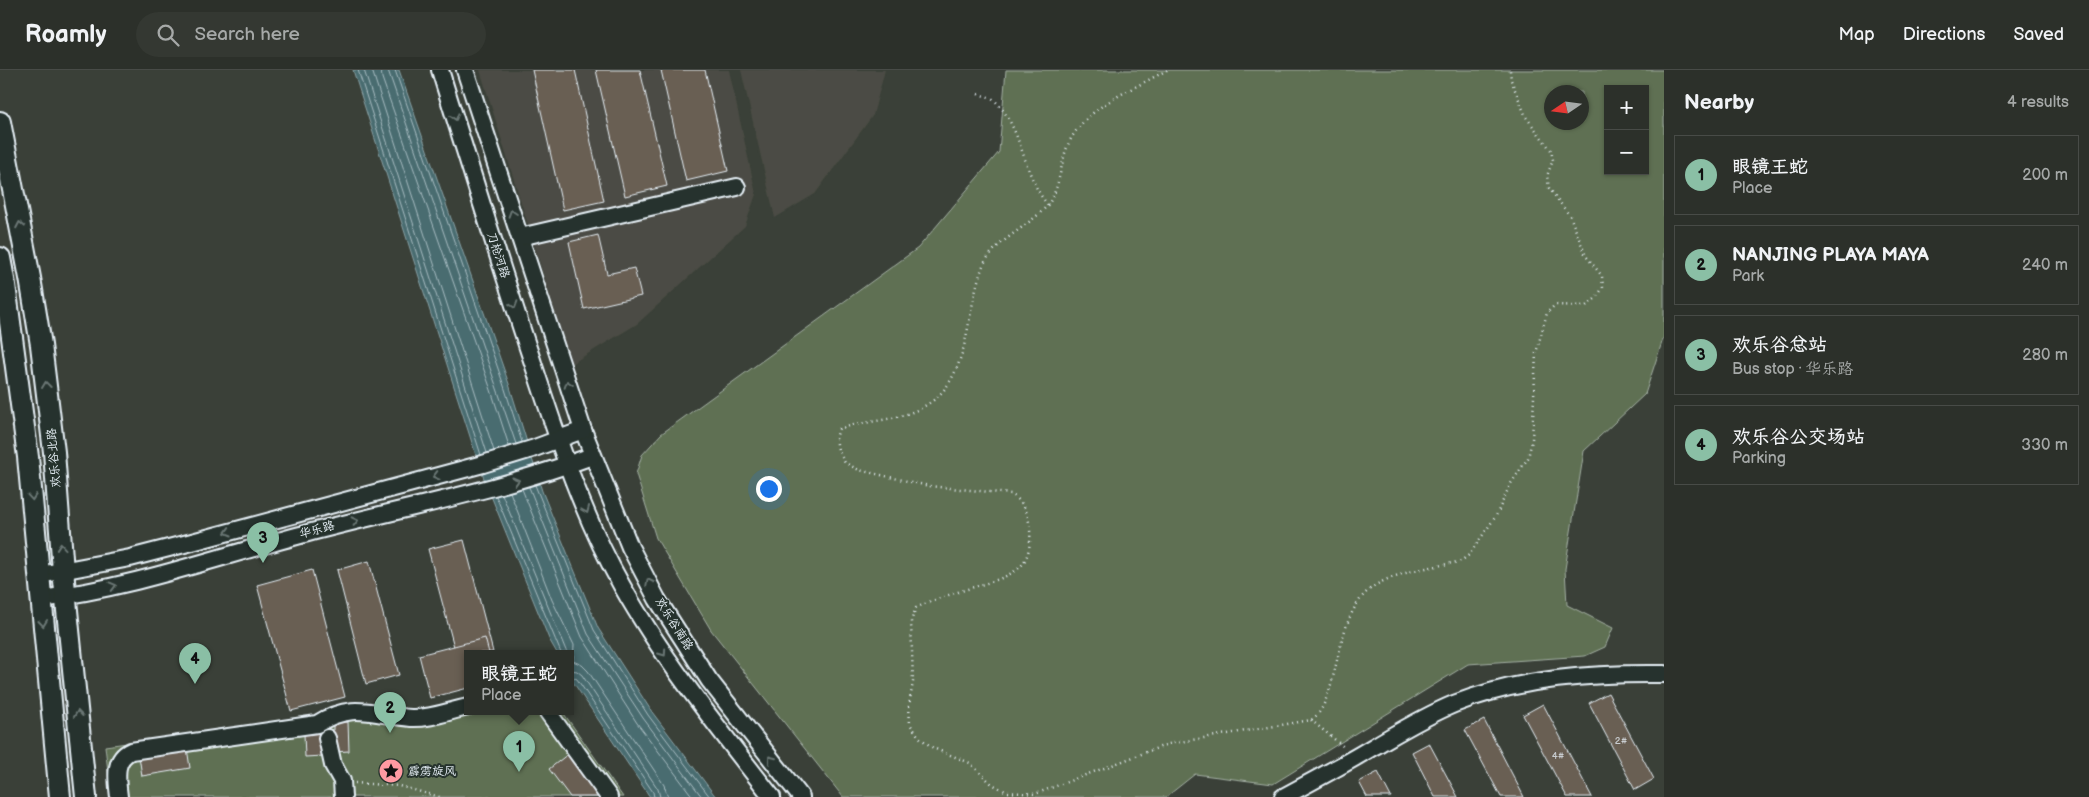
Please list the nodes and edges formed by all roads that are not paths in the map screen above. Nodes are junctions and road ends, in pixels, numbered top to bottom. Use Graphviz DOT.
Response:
graph roads {
  1 [pos="440,70"];
  2 [pos="465,70"];
  3 [pos="0,122"];
  4 [pos="737,187"];
  5 [pos="520,237"];
  6 [pos="0,258"];
  7 [pos="550,327"];
  8 [pos="524,337"];
  9 [pos="583,430"];
  10 [pos="558,439"];
  11 [pos="54,452"];
  12 [pos="28,456"];
  13 [pos="592,456"];
  14 [pos="567,465"];
  15 [pos="63,571"];
  16 [pos="40,575"];
  17 [pos="66,596"];
  18 [pos="41,599"];
  19 [pos="1664,674"];
  20 [pos="464,708"];
  21 [pos="550,715"];
  22 [pos="326,738"];
  23 [pos="82,760"];
  24 [pos="57,762"];
  25 [pos="342,789"];
  26 [pos="60,797"];
  27 [pos="86,797"];
  28 [pos="119,797"];
  29 [pos="609,797"];
  30 [pos="772,797"];
  31 [pos="801,797"];
  32 [pos="1282,797"];
  1 -- 8 [label="street, 刀枪河路, one-way"];
  5 -- 2 [label="street, one-way"];
  11 -- 3 [label="main road, 欢乐谷北路, one-way"];
  4 -- 5 [label="street"];
  5 -- 7 [label="street"];
  6 -- 12 [label="main road, 欢乐谷北路"];
  7 -- 8 [label="street"];
  9 -- 7 [label="street, one-way"];
  8 -- 10 [label="street, 刀枪河路"];
  9 -- 10 [label="street, 华乐路"];
  9 -- 13 [label="street, 欢乐谷南路"];
  10 -- 14 [label="street, 欢乐谷南路"];
  10 -- 15 [label="street, 华乐路, one-way"];
  11 -- 12 [label="main road"];
  15 -- 11 [label="main road, 欢乐谷北路, one-way"];
  12 -- 16 [label="main road, 欢乐谷北路, one-way"];
  13 -- 14 [label="street, 华乐路"];
  31 -- 13 [label="street, 欢乐谷南路, one-way"];
  17 -- 14 [label="street, 华乐路, one-way"];
  14 -- 30 [label="street, 欢乐谷南路, one-way"];
  15 -- 16 [label="street, 华乐路"];
  15 -- 17 [label="main road, 欢乐谷北路"];
  16 -- 18 [label="main road, 欢乐谷北路"];
  17 -- 18 [label="street, 华乐路"];
  23 -- 17 [label="main road, 欢乐谷北路, one-way"];
  18 -- 24 [label="main road, 欢乐谷北路, one-way"];
  19 -- 32 [label="street"];
  20 -- 28 [label="street"];
  21 -- 29 [label="street"];
  22 -- 25 [label="street"];
  23 -- 24 [label="main road"];
  23 -- 27 [label="main road, 欢乐谷北路"];
  24 -- 26 [label="main road, 欢乐谷北路"];
}
